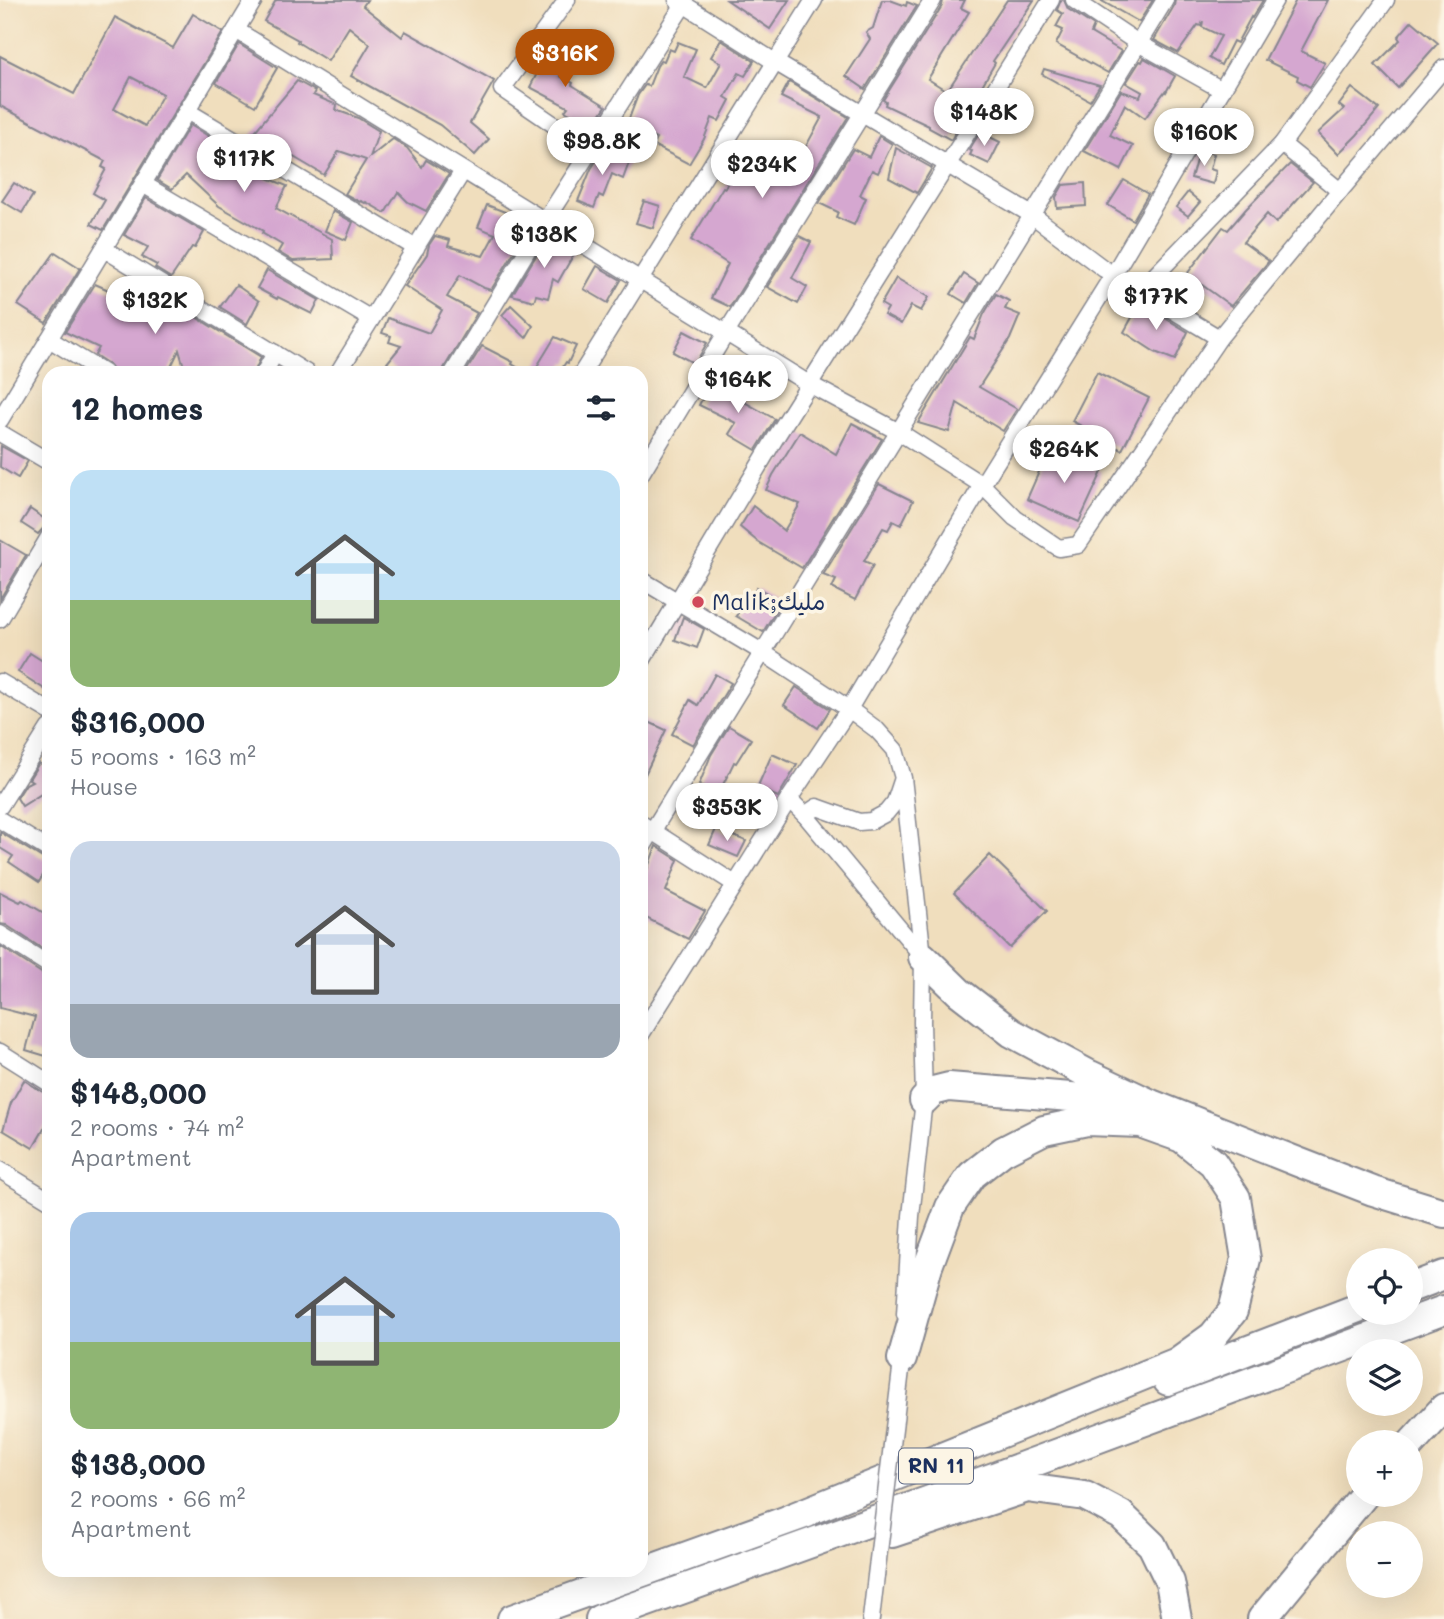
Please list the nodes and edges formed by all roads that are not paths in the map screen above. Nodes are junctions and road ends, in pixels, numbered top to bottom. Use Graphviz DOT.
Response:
graph roads {
  1 [pos="254,0"];
  2 [pos="567,0"];
  3 [pos="814,0"];
  4 [pos="933,0"];
  5 [pos="1051,0"];
  6 [pos="1074,0"];
  7 [pos="1165,0"];
  8 [pos="1275,0"];
  9 [pos="1386,0"];
  10 [pos="681,2"];
  11 [pos="236,30"];
  12 [pos="1138,43"];
  13 [pos="775,62"];
  14 [pos="1444,68"];
  15 [pos="1222,90"];
  16 [pos="187,111"];
  17 [pos="863,115"];
  18 [pos="1282,144"];
  19 [pos="591,150"];
  20 [pos="947,165"];
  21 [pos="463,171"];
  22 [pos="143,184"];
  23 [pos="1340,191"];
  24 [pos="1032,215"];
  25 [pos="545,221"];
  26 [pos="416,248"];
  27 [pos="104,249"];
  28 [pos="1113,275"];
  29 [pos="639,280"];
  30 [pos="1140,290"];
  31 [pos="371,319"];
  32 [pos="726,333"];
  33 [pos="1219,338"];
  34 [pos="49,339"];
  35 [pos="275,353"];
  36 [pos="93,366"];
  37 [pos="268,366"];
  38 [pos="296,366"];
  39 [pos="342,366"];
  40 [pos="457,366"];
  41 [pos="586,366"];
  42 [pos="809,384"];
  43 [pos="0,420"];
  44 [pos="899,432"];
  45 [pos="0,433"];
  46 [pos="42,458"];
  47 [pos="648,462"];
  48 [pos="982,485"];
  49 [pos="42,549"];
  50 [pos="648,584"];
  51 [pos="678,601"];
  52 [pos="0,619"];
  53 [pos="648,651"];
  54 [pos="762,652"];
  55 [pos="0,682"];
  56 [pos="42,707"];
  57 [pos="849,709"];
  58 [pos="42,740"];
  59 [pos="903,778"];
  60 [pos="789,799"];
  61 [pos="0,806"];
  62 [pos="805,815"];
  63 [pos="0,820"];
  64 [pos="648,825"];
  65 [pos="648,828"];
  66 [pos="42,846"];
  67 [pos="735,884"];
  68 [pos="0,934"];
  69 [pos="923,957"];
  70 [pos="42,961"];
  71 [pos="648,1023"];
  72 [pos="0,1052"];
  73 [pos="42,1079"];
  74 [pos="924,1101"];
  75 [pos="1151,1104"];
  76 [pos="0,1170"];
  77 [pos="42,1196"];
  78 [pos="1444,1213"];
  79 [pos="1444,1275"];
  80 [pos="1423,1283"];
  81 [pos="1444,1310"];
  82 [pos="1346,1313"];
  83 [pos="902,1359"];
  84 [pos="1444,1408"];
  85 [pos="1423,1431"];
  86 [pos="1354,1507"];
  87 [pos="791,1518"];
  88 [pos="648,1570"];
  89 [pos="628,1577"];
  90 [pos="512,1619"];
  91 [pos="600,1619"];
  92 [pos="608,1619"];
  93 [pos="871,1619"];
  94 [pos="1177,1619"];
  95 [pos="1262,1619"];
  1 -- 11 [label="street"];
  2 -- 19 [label="street"];
  3 -- 13 [label="street"];
  4 -- 17 [label="street"];
  5 -- 20 [label="street"];
  6 -- 12 [label="street"];
  7 -- 12 [label="street"];
  8 -- 15 [label="street"];
  9 -- 18 [label="street"];
  10 -- 13 [label="street"];
  10 -- 19 [label="street"];
  11 -- 16 [label="street"];
  11 -- 21 [label="street"];
  12 -- 15 [label="street"];
  12 -- 24 [label="street"];
  13 -- 17 [label="street"];
  13 -- 29 [label="street"];
  14 -- 23 [label="street"];
  15 -- 28 [label="street"];
  16 -- 22 [label="street"];
  16 -- 26 [label="street"];
  17 -- 20 [label="street"];
  17 -- 32 [label="street"];
  18 -- 23 [label="street"];
  18 -- 30 [label="street"];
  19 -- 25 [label="street"];
  20 -- 24 [label="street"];
  20 -- 42 [label="street"];
  21 -- 25 [label="street"];
  21 -- 26 [label="street"];
  22 -- 27 [label="street"];
  22 -- 31 [label="street"];
  23 -- 33 [label="street"];
  24 -- 28 [label="street"];
  24 -- 44 [label="street"];
  25 -- 29 [label="street"];
  25 -- 40 [label="street"];
  26 -- 31 [label="street"];
  27 -- 34 [label="street"];
  27 -- 35 [label="street"];
  28 -- 30 [label="street"];
  28 -- 48 [label="street"];
  29 -- 32 [label="street"];
  29 -- 41 [label="street"];
  30 -- 33 [label="street"];
  31 -- 39 [label="street"];
  32 -- 42 [label="street"];
  32 -- 47 [label="street"];
  33 -- 48 [label="street"];
  34 -- 36 [label="street"];
  34 -- 43 [label="street"];
  35 -- 37 [label="street"];
  35 -- 38 [label="street"];
  42 -- 44 [label="street"];
  42 -- 51 [label="street"];
  44 -- 48 [label="street"];
  44 -- 54 [label="street"];
  45 -- 46 [label="street"];
  48 -- 57 [label="street"];
  49 -- 52 [label="street"];
  50 -- 51 [label="street"];
  51 -- 53 [label="street"];
  51 -- 54 [label="street"];
  54 -- 57 [label="street"];
  54 -- 64 [label="street"];
  55 -- 56 [label="street"];
  57 -- 59 [label="street"];
  57 -- 60 [label="street"];
  58 -- 61 [label="street"];
  59 -- 62 [label="street"];
  59 -- 69 [label="street"];
  60 -- 62 [label="street"];
  60 -- 67 [label="street"];
  62 -- 69 [label="street"];
  63 -- 66 [label="street"];
  65 -- 67 [label="street"];
  67 -- 71 [label="street"];
  68 -- 70 [label="street"];
  69 -- 74 [label="street"];
  69 -- 75 [label="highway"];
  72 -- 73 [label="street"];
  74 -- 75 [label="highway"];
  74 -- 83 [label="street"];
  75 -- 78 [label="highway"];
  76 -- 77 [label="street"];
  79 -- 80 [label="highway"];
  81 -- 91 [label="highway, RN 11"];
  82 -- 87 [label="highway, RN 11"];
  83 -- 87 [label="highway"];
  83 -- 93 [label="street, bridge"];
  84 -- 85 [label="highway"];
  86 -- 95 [label="highway"];
  87 -- 88 [label="highway, RN 11"];
  89 -- 90 [label="highway, RN 11"];
  92 -- 94 [label="highway"];
}
